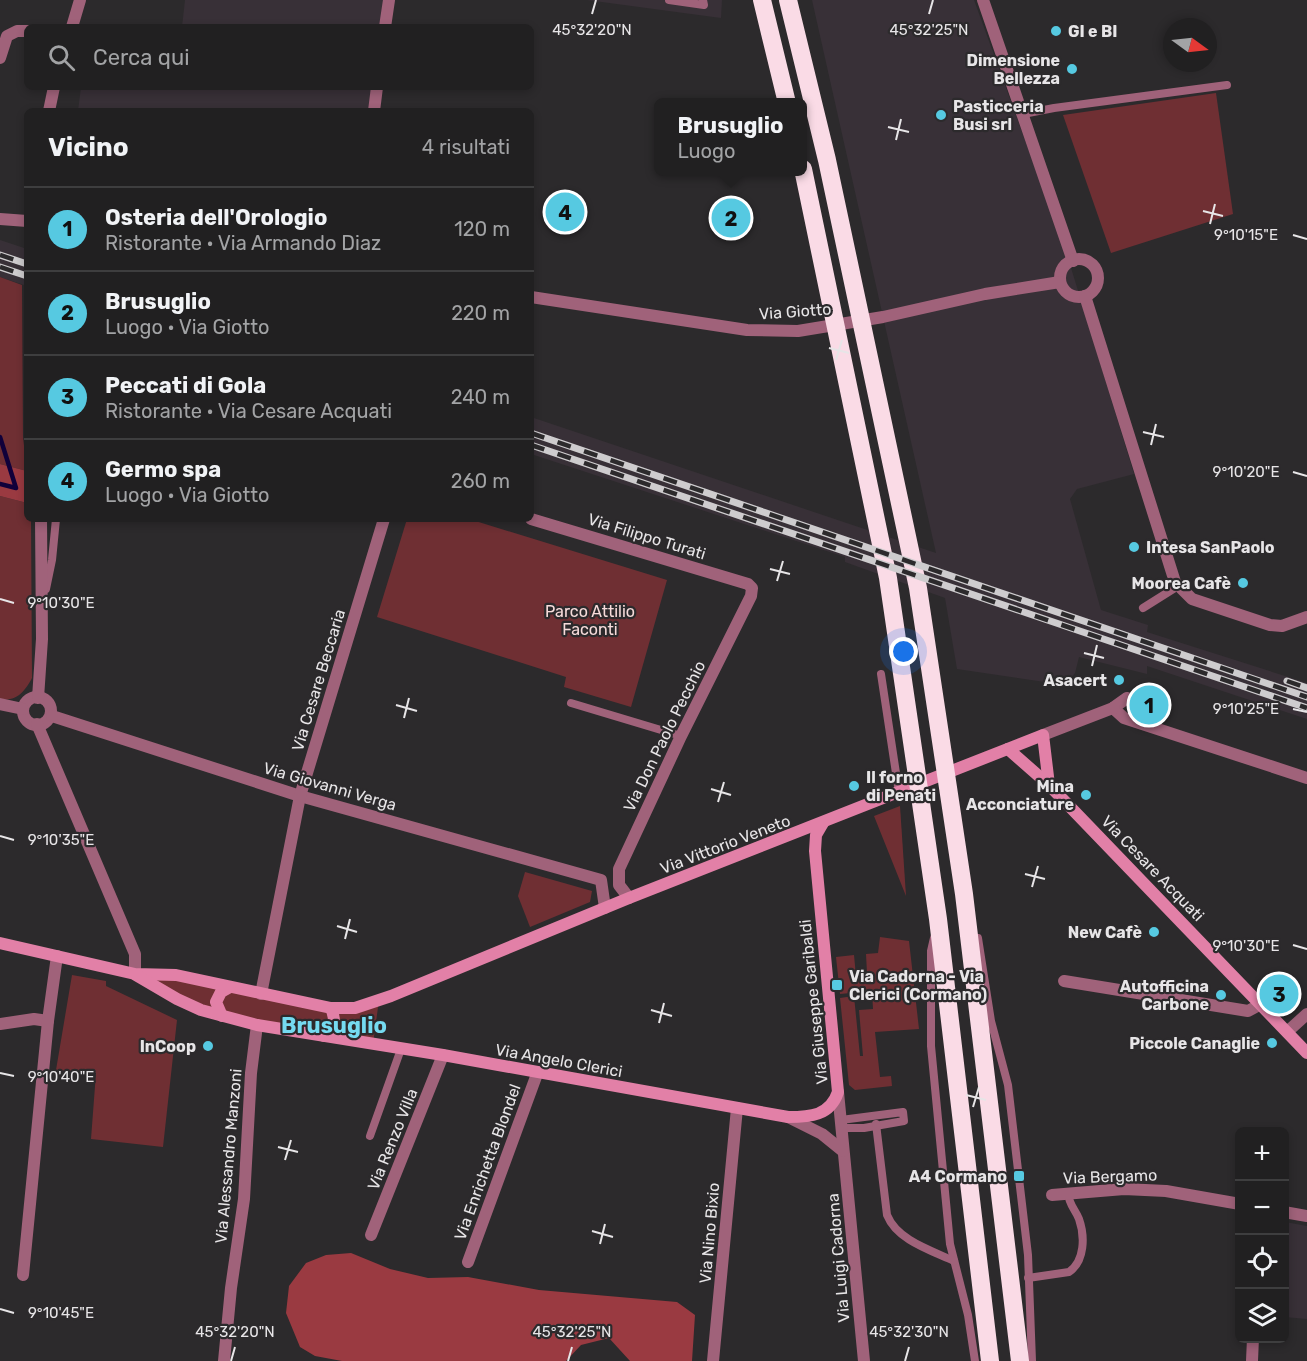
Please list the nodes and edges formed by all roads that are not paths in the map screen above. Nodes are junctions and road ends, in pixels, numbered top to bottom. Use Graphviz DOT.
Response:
graph roads {
  1 [pos="80,0"];
  2 [pos="389,0"];
  3 [pos="669,0"];
  4 [pos="703,0"];
  5 [pos="762,0"];
  6 [pos="788,0"];
  7 [pos="983,0"];
  8 [pos="73,24"];
  9 [pos="385,24"];
  10 [pos="24,31"];
  11 [pos="0,58"];
  12 [pos="1227,85"];
  13 [pos="54,90"];
  14 [pos="377,90"];
  15 [pos="786,98"];
  16 [pos="50,108"];
  17 [pos="374,108"];
  18 [pos="1023,114"];
  19 [pos="805,176"];
  20 [pos="0,219"];
  21 [pos="24,221"];
  22 [pos="1073,261"];
  23 [pos="1060,282"];
  24 [pos="1085,296"];
  25 [pos="534,297"];
  26 [pos="534,520"];
  27 [pos="41,522"];
  28 [pos="56,522"];
  29 [pos="383,522"];
  30 [pos="1178,586"];
  31 [pos="752,588"];
  32 [pos="42,605"];
  33 [pos="1143,608"];
  34 [pos="1307,618"];
  35 [pos="881,674"];
  36 [pos="38,698"];
  37 [pos="1127,698"];
  38 [pos="571,703"];
  39 [pos="0,704"];
  40 [pos="1113,708"];
  41 [pos="23,709"];
  42 [pos="52,716"];
  43 [pos="37,724"];
  44 [pos="1042,735"];
  45 [pos="681,736"];
  46 [pos="1008,749"];
  47 [pos="1307,778"];
  48 [pos="1049,785"];
  49 [pos="899,793"];
  50 [pos="300,796"];
  51 [pos="824,823"];
  52 [pos="787,838"];
  53 [pos="815,851"];
  54 [pos="619,869"];
  55 [pos="601,880"];
  56 [pos="964,894"];
  57 [pos="629,898"];
  58 [pos="605,908"];
  59 [pos="938,919"];
  60 [pos="0,944"];
  61 [pos="57,956"];
  62 [pos="135,974"];
  63 [pos="1064,981"];
  64 [pos="230,987"];
  65 [pos="261,994"];
  66 [pos="1261,1004"];
  67 [pos="331,1008"];
  68 [pos="1307,1014"];
  69 [pos="222,1016"];
  70 [pos="48,1021"];
  71 [pos="0,1024"];
  72 [pos="257,1025"];
  73 [pos="1287,1032"];
  74 [pos="324,1036"];
  75 [pos="401,1048"];
  76 [pos="1307,1053"];
  77 [pos="443,1055"];
  78 [pos="537,1074"];
  79 [pos="838,1092"];
  80 [pos="737,1108"];
  81 [pos="788,1117"];
  82 [pos="841,1124"];
  83 [pos="876,1124"];
  84 [pos="370,1137"];
  85 [pos="843,1151"];
  86 [pos="1068,1193"];
  87 [pos="1052,1195"];
  88 [pos="1235,1203"];
  89 [pos="1289,1213"];
  90 [pos="1307,1216"];
  91 [pos="371,1235"];
  92 [pos="954,1261"];
  93 [pos="468,1262"];
  94 [pos="23,1275"];
  95 [pos="1028,1278"];
  96 [pos="1253,1343"];
  97 [pos="224,1361"];
  98 [pos="713,1361"];
  99 [pos="864,1361"];
  100 [pos="975,1361"];
  101 [pos="990,1361"];
  102 [pos="1020,1361"];
  103 [pos="1032,1361"];
  104 [pos="1252,1361"];
  1 -- 8 [label="street"];
  2 -- 9 [label="street"];
  3 -- 4 [label="lane"];
  5 -- 15 [label="highway"];
  6 -- 56 [label="highway"];
  7 -- 18 [label="street"];
  10 -- 11 [label="street"];
  12 -- 18 [label="lane"];
  13 -- 16 [label="street"];
  14 -- 17 [label="street"];
  18 -- 22 [label="street"];
  19 -- 59 [label="highway"];
  20 -- 21 [label="street"];
  22 -- 23 [label="street"];
  22 -- 24 [label="street"];
  23 -- 24 [label="street"];
  23 -- 25 [label="street, Via Giotto"];
  24 -- 30 [label="street"];
  26 -- 31 [label="street, Via Filippo Turati"];
  27 -- 32 [label="street"];
  28 -- 32 [label="lane"];
  29 -- 50 [label="street, Via Cesare Beccaria"];
  30 -- 33 [label="lane"];
  30 -- 34 [label="street"];
  31 -- 45 [label="street, Via Don Paolo Pecchio"];
  32 -- 36 [label="street"];
  35 -- 49 [label="lane"];
  36 -- 41 [label="street"];
  36 -- 42 [label="street"];
  37 -- 40 [label="street, Via Vittorio Veneto"];
  38 -- 45 [label="lane"];
  39 -- 41 [label="street"];
  40 -- 44 [label="street, Via Vittorio Veneto"];
  40 -- 47 [label="street"];
  41 -- 43 [label="street"];
  42 -- 43 [label="street"];
  42 -- 50 [label="street, Via Giovanni Verga"];
  43 -- 62 [label="street"];
  44 -- 46 [label="street, Via Vittorio Veneto"];
  44 -- 48 [label="street"];
  45 -- 54 [label="street, Via Don Paolo Pecchio"];
  46 -- 48 [label="street, Via Cesare Acquati"];
  46 -- 49 [label="street, Via Vittorio Veneto"];
  48 -- 66 [label="street, Via Cesare Acquati"];
  49 -- 51 [label="street, Via Vittorio Veneto"];
  50 -- 55 [label="street, Via Giovanni Verga"];
  50 -- 65 [label="street, Via Cesare Beccaria"];
  51 -- 52 [label="street, Via Vittorio Veneto"];
  51 -- 53 [label="street, Via Giuseppe Garibaldi"];
  52 -- 53 [label="street"];
  52 -- 57 [label="street, Via Vittorio Veneto"];
  53 -- 79 [label="street, Via Giuseppe Garibaldi"];
  54 -- 55 [label="street"];
  54 -- 57 [label="street"];
  55 -- 58 [label="street"];
  56 -- 95 [label="lane"];
  56 -- 102 [label="highway"];
  57 -- 58 [label="street, Via Vittorio Veneto"];
  58 -- 67 [label="street, Via Vittorio Veneto"];
  59 -- 92 [label="lane"];
  59 -- 101 [label="highway"];
  60 -- 61 [label="street"];
  61 -- 62 [label="street"];
  61 -- 70 [label="street"];
  62 -- 64 [label="street, Via Vittorio Veneto"];
  62 -- 69 [label="street, Via Angelo Clerici"];
  63 -- 66 [label="street"];
  64 -- 65 [label="street, Via Vittorio Veneto"];
  64 -- 69 [label="street"];
  65 -- 67 [label="street, Via Vittorio Veneto"];
  66 -- 73 [label="street, Via Cesare Acquati"];
  67 -- 74 [label="street"];
  68 -- 73 [label="street"];
  69 -- 72 [label="street, Via Angelo Clerici"];
  70 -- 71 [label="street"];
  70 -- 94 [label="street"];
  72 -- 74 [label="street, Via Angelo Clerici"];
  72 -- 97 [label="street, Via Alessandro Manzoni"];
  73 -- 76 [label="street, Via Cesare Acquati"];
  74 -- 75 [label="street, Via Angelo Clerici"];
  75 -- 77 [label="street, Via Angelo Clerici"];
  75 -- 84 [label="lane"];
  77 -- 78 [label="street, Via Angelo Clerici"];
  77 -- 91 [label="street, Via Renzo Villa"];
  78 -- 80 [label="street, Via Angelo Clerici"];
  78 -- 93 [label="street, Via Enrichetta Blondel"];
  79 -- 81 [label="street, Via Angelo Clerici"];
  79 -- 82 [label="street, Via Giuseppe Garibaldi"];
  80 -- 81 [label="street, Via Angelo Clerici"];
  80 -- 98 [label="street, Via Nino Bixio"];
  81 -- 85 [label="street, Via Angelo Clerici"];
  82 -- 83 [label="lane"];
  82 -- 83 [label="lane"];
  82 -- 85 [label="street, Via Giuseppe Garibaldi"];
  83 -- 92 [label="lane"];
  85 -- 99 [label="street, Via Luigi Cadorna"];
  86 -- 87 [label="street, Via Bergamo"];
  86 -- 88 [label="street, Via Bergamo"];
  86 -- 95 [label="lane"];
  89 -- 90 [label="street"];
  92 -- 100 [label="lane"];
  95 -- 103 [label="lane"];
  96 -- 104 [label="street"];
}
